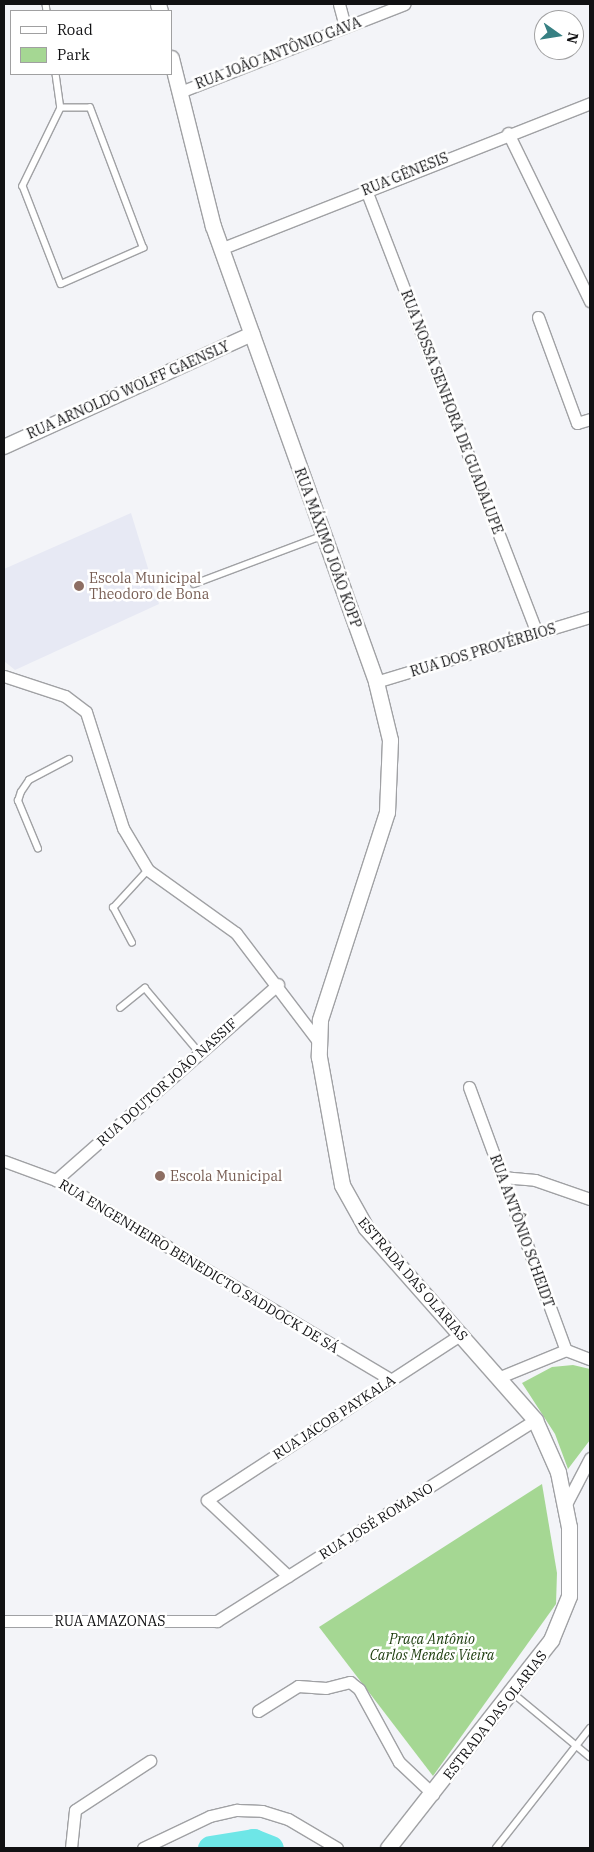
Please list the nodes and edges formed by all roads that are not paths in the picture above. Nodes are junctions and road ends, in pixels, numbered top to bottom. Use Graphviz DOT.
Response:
graph roads {
  1 [pos="339,4"];
  2 [pos="404,4"];
  3 [pos="345,27"];
  4 [pos="172,62"];
  5 [pos="56,75"];
  6 [pos="180,92"];
  7 [pos="590,103"];
  8 [pos="61,108"];
  9 [pos="508,133"];
  10 [pos="366,190"];
  11 [pos="220,249"];
  12 [pos="590,302"];
  13 [pos="538,317"];
  14 [pos="252,334"];
  15 [pos="590,419"];
  16 [pos="4,447"];
  17 [pos="324,535"];
  18 [pos="194,584"];
  19 [pos="590,617"];
  20 [pos="537,634"];
  21 [pos="4,676"];
  22 [pos="376,682"];
  23 [pos="69,759"];
  24 [pos="38,850"];
  25 [pos="148,870"];
  26 [pos="132,943"];
  27 [pos="278,984"];
  28 [pos="120,1008"];
  29 [pos="318,1041"];
  30 [pos="200,1053"];
  31 [pos="469,1087"];
  32 [pos="4,1161"];
  33 [pos="502,1177"];
  34 [pos="56,1180"];
  35 [pos="590,1199"];
  36 [pos="462,1334"];
  37 [pos="566,1350"];
  38 [pos="590,1360"];
  39 [pos="500,1377"];
  40 [pos="391,1380"];
  41 [pos="535,1420"];
  42 [pos="590,1458"];
  43 [pos="565,1506"];
  44 [pos="288,1576"];
  45 [pos="4,1621"];
  46 [pos="217,1621"];
  47 [pos="514,1693"];
  48 [pos="258,1712"];
  49 [pos="590,1728"];
  50 [pos="576,1744"];
  51 [pos="590,1757"];
  52 [pos="150,1762"];
  53 [pos="434,1794"];
  54 [pos="71,1848"];
  55 [pos="144,1848"];
  56 [pos="337,1848"];
  57 [pos="388,1848"];
  58 [pos="496,1848"];
  1 -- 3 [label="street"];
  2 -- 3 [label="street, RUA JOÃO ANTÔNIO GAVA"];
  3 -- 6 [label="street, RUA JOÃO ANTÔNIO GAVA"];
  4 -- 6 [label="main road, RUA MÁXIMO JOÃO KOPP"];
  5 -- 8 [label="lane"];
  6 -- 11 [label="main road, RUA MÁXIMO JOÃO KOPP"];
  7 -- 9 [label="street, RUA GÊNESIS"];
  8 -- 8 [label="lane"];
  9 -- 10 [label="street, RUA GÊNESIS"];
  9 -- 12 [label="street"];
  10 -- 11 [label="street, RUA GÊNESIS"];
  10 -- 20 [label="street, RUA NOSSA SENHORA DE GUADALUPE"];
  11 -- 14 [label="main road, RUA MÁXIMO JOÃO KOPP"];
  13 -- 15 [label="street"];
  14 -- 16 [label="street, RUA ARNOLDO WOLFF GAENSLY"];
  14 -- 17 [label="main road, RUA MÁXIMO JOÃO KOPP"];
  17 -- 18 [label="lane"];
  17 -- 22 [label="main road, RUA MÁXIMO JOÃO KOPP"];
  19 -- 20 [label="street, RUA DOS PROVÉRBIOS"];
  20 -- 22 [label="street, RUA DOS PROVÉRBIOS"];
  21 -- 25 [label="street, ESTRADA DAS OLARIAS"];
  22 -- 29 [label="main road, RUA MÁXIMO JOÃO KOPP"];
  23 -- 24 [label="lane"];
  25 -- 26 [label="lane"];
  25 -- 27 [label="street, ESTRADA DAS OLARIAS"];
  27 -- 29 [label="street, ESTRADA DAS OLARIAS"];
  27 -- 30 [label="street, RUA DOUTOR JOÃO NASSIF"];
  28 -- 30 [label="lane"];
  29 -- 36 [label="main road, ESTRADA DAS OLARIAS"];
  30 -- 34 [label="street, RUA DOUTOR JOÃO NASSIF"];
  31 -- 33 [label="street, RUA ANTÔNIO SCHEIDT"];
  32 -- 34 [label="street, RUA ENGENHEIRO BENEDICTO SADDOCK DE SÁ"];
  33 -- 35 [label="street"];
  33 -- 37 [label="street, RUA ANTÔNIO SCHEIDT"];
  34 -- 40 [label="street, RUA ENGENHEIRO BENEDICTO SADDOCK DE SÁ"];
  36 -- 39 [label="main road, ESTRADA DAS OLARIAS"];
  36 -- 40 [label="street, RUA JACOB PAYKALA"];
  37 -- 38 [label="street"];
  37 -- 39 [label="street"];
  39 -- 41 [label="main road, ESTRADA DAS OLARIAS"];
  40 -- 44 [label="street, RUA JACOB PAYKALA"];
  41 -- 43 [label="main road, ESTRADA DAS OLARIAS"];
  41 -- 44 [label="street, RUA JOSÉ ROMANO"];
  42 -- 43 [label="street"];
  43 -- 47 [label="main road, ESTRADA DAS OLARIAS"];
  44 -- 46 [label="street, RUA JOSÉ ROMANO"];
  45 -- 46 [label="street, RUA AMAZONAS"];
  47 -- 50 [label="lane"];
  47 -- 53 [label="main road, ESTRADA DAS OLARIAS"];
  48 -- 53 [label="street"];
  49 -- 50 [label="lane"];
  50 -- 51 [label="lane"];
  50 -- 58 [label="lane"];
  52 -- 54 [label="street"];
  53 -- 57 [label="main road, ESTRADA DAS OLARIAS"];
  55 -- 56 [label="street"];
}
